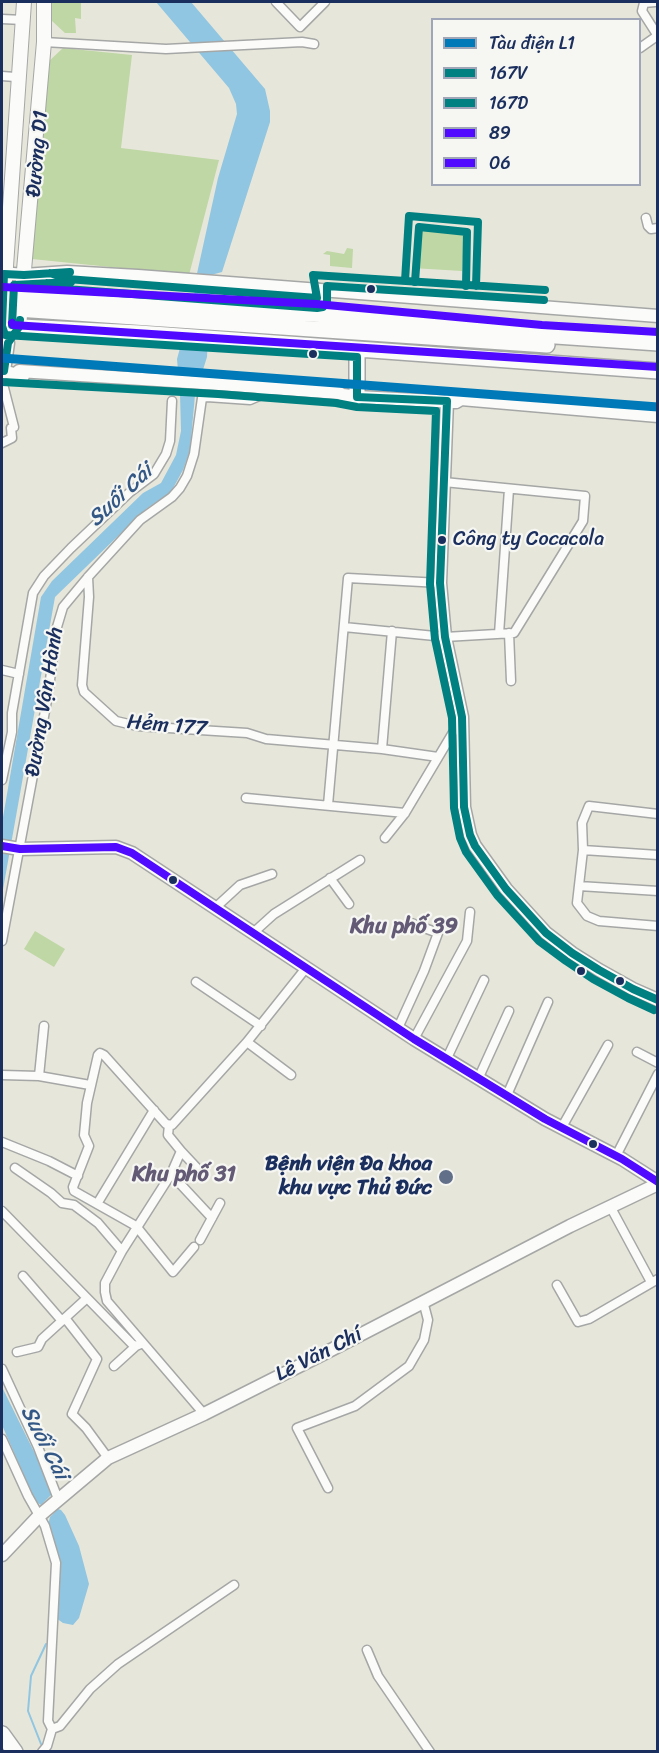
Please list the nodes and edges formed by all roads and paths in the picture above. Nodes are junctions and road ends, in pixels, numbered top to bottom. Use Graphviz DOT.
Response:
graph roads {
  1 [pos="44,2"];
  2 [pos="276,2"];
  3 [pos="325,2"];
  4 [pos="643,2"];
  5 [pos="655,2"];
  6 [pos="22,8"];
  7 [pos="2,19"];
  8 [pos="657,36"];
  9 [pos="21,39"];
  10 [pos="44,42"];
  11 [pos="314,44"];
  12 [pos="641,47"];
  13 [pos="12,75"];
  14 [pos="646,218"];
  15 [pos="657,228"];
  16 [pos="3,273"];
  17 [pos="24,275"];
  18 [pos="317,295"];
  19 [pos="41,300"];
  20 [pos="2,302"];
  21 [pos="22,304"];
  22 [pos="60,312"];
  23 [pos="315,314"];
  24 [pos="657,316"];
  25 [pos="233,317"];
  26 [pos="657,323"];
  27 [pos="139,325"];
  28 [pos="7,331"];
  29 [pos="657,343"];
  30 [pos="657,352"];
  31 [pos="357,353"];
  32 [pos="657,371"];
  33 [pos="6,374"];
  34 [pos="657,378"];
  35 [pos="218,387"];
  36 [pos="266,393"];
  37 [pos="350,396"];
  38 [pos="172,401"];
  39 [pos="451,402"];
  40 [pos="657,416"];
  41 [pos="657,424"];
  42 [pos="2,443"];
  43 [pos="444,482"];
  44 [pos="509,489"];
  45 [pos="88,577"];
  46 [pos="440,583"];
  47 [pos="344,627"];
  48 [pos="392,631"];
  49 [pos="509,633"];
  50 [pos="499,634"];
  51 [pos="445,637"];
  52 [pos="2,670"];
  53 [pos="19,674"];
  54 [pos="511,681"];
  55 [pos="462,717"];
  56 [pos="333,745"];
  57 [pos="382,749"];
  58 [pos="438,757"];
  59 [pos="2,780"];
  60 [pos="246,798"];
  61 [pos="328,805"];
  62 [pos="405,813"];
  63 [pos="657,814"];
  64 [pos="385,838"];
  65 [pos="12,848"];
  66 [pos="583,850"];
  67 [pos="657,855"];
  68 [pos="360,860"];
  69 [pos="272,874"];
  70 [pos="330,878"];
  71 [pos="579,886"];
  72 [pos="657,891"];
  73 [pos="349,904"];
  74 [pos="215,908"];
  75 [pos="470,912"];
  76 [pos="411,923"];
  77 [pos="657,926"];
  78 [pos="253,933"];
  79 [pos="2,941"];
  80 [pos="306,968"];
  81 [pos="484,980"];
  82 [pos="196,982"];
  83 [pos="657,1000"];
  84 [pos="548,1002"];
  85 [pos="509,1011"];
  86 [pos="44,1026"];
  87 [pos="261,1026"];
  88 [pos="398,1028"];
  89 [pos="414,1039"];
  90 [pos="247,1042"];
  91 [pos="608,1045"];
  92 [pos="637,1052"];
  93 [pos="447,1058"];
  94 [pos="657,1063"];
  95 [pos="657,1074"];
  96 [pos="2,1075"];
  97 [pos="291,1075"];
  98 [pos="39,1076"];
  99 [pos="479,1077"];
  100 [pos="90,1085"];
  101 [pos="507,1095"];
  102 [pos="154,1110"];
  103 [pos="169,1125"];
  104 [pos="562,1127"];
  105 [pos="2,1142"];
  106 [pos="181,1151"];
  107 [pos="616,1156"];
  108 [pos="196,1167"];
  109 [pos="15,1168"];
  110 [pos="171,1174"];
  111 [pos="78,1176"];
  112 [pos="657,1183"];
  113 [pos="220,1203"];
  114 [pos="98,1204"];
  115 [pos="610,1206"];
  116 [pos="2,1211"];
  117 [pos="212,1218"];
  118 [pos="136,1226"];
  119 [pos="200,1239"];
  120 [pos="194,1248"];
  121 [pos="122,1251"];
  122 [pos="23,1276"];
  123 [pos="654,1280"];
  124 [pos="557,1285"];
  125 [pos="87,1298"];
  126 [pos="423,1301"];
  127 [pos="63,1319"];
  128 [pos="140,1344"];
  129 [pos="16,1352"];
  130 [pos="114,1366"];
  131 [pos="2,1369"];
  132 [pos="204,1414"];
  133 [pos="2,1439"];
  134 [pos="108,1458"];
  135 [pos="328,1488"];
  136 [pos="58,1499"];
  137 [pos="39,1516"];
  138 [pos="2,1555"];
  139 [pos="234,1585"];
  140 [pos="367,1650"];
  141 [pos="52,1729"];
  142 [pos="2,1734"];
  143 [pos="2,1748"];
  144 [pos="4,1752"];
  145 [pos="15,1752"];
  146 [pos="42,1752"];
  147 [pos="430,1752"];
  1 -- 10 [label="main road, Đường D1"];
  2 -- 3 [label="street"];
  4 -- 5 [label="street"];
  4 -- 8 [label="street"];
  6 -- 7 [label="street"];
  6 -- 9 [label="main road, Đường D1"];
  8 -- 12 [label="street"];
  9 -- 10 [label="main road"];
  9 -- 13 [label="main road, Đường D1"];
  10 -- 11 [label="street"];
  10 -- 17 [label="main road, Đường D1"];
  13 -- 16 [label="main road, Đường D1"];
  14 -- 15 [label="street"];
  16 -- 17 [label="main road"];
  16 -- 20 [label="main road, Đường D1"];
  17 -- 18 [label="main road"];
  17 -- 21 [label="main road, Đường D1"];
  18 -- 23 [label="highway"];
  18 -- 24 [label="main road"];
  18 -- 26 [label="main road"];
  19 -- 21 [label="highway"];
  19 -- 22 [label="highway"];
  19 -- 27 [label="highway"];
  20 -- 21 [label="highway"];
  20 -- 28 [label="main road, Đường D1"];
  21 -- 22 [label="highway"];
  21 -- 28 [label="main road, Đường D1"];
  22 -- 27 [label="highway"];
  23 -- 25 [label="highway"];
  23 -- 29 [label="highway"];
  25 -- 27 [label="highway"];
  25 -- 30 [label="highway"];
  27 -- 28 [label="highway"];
  27 -- 31 [label="highway"];
  28 -- 33 [label="main road, Đường D1"];
  31 -- 32 [label="highway"];
  31 -- 34 [label="highway"];
  31 -- 37 [label="highway"];
  33 -- 35 [label="main road"];
  33 -- 42 [label="street"];
  35 -- 36 [label="main road"];
  35 -- 37 [label="main road"];
  36 -- 37 [label="main road"];
  36 -- 45 [label="street, Đường Vận Hành"];
  37 -- 39 [label="main road"];
  38 -- 53 [label="street, Đường Vận Hành"];
  39 -- 40 [label="main road"];
  39 -- 41 [label="main road"];
  39 -- 43 [label="main road"];
  43 -- 44 [label="street"];
  43 -- 46 [label="main road"];
  44 -- 49 [label="street"];
  44 -- 50 [label="street"];
  45 -- 56 [label="street, Hẻm 177"];
  45 -- 65 [label="street, Đường Vận Hành"];
  46 -- 47 [label="street"];
  46 -- 51 [label="main road"];
  47 -- 48 [label="street"];
  47 -- 56 [label="street"];
  48 -- 51 [label="street"];
  48 -- 57 [label="street"];
  49 -- 50 [label="street"];
  49 -- 54 [label="street"];
  50 -- 51 [label="street"];
  51 -- 55 [label="main road"];
  52 -- 53 [label="street"];
  53 -- 59 [label="street, Đường Vận Hành"];
  55 -- 58 [label="street"];
  55 -- 83 [label="main road"];
  56 -- 57 [label="street, Hẻm 177"];
  56 -- 61 [label="street"];
  57 -- 58 [label="street, Hẻm 177"];
  58 -- 62 [label="street"];
  60 -- 61 [label="street"];
  61 -- 62 [label="street"];
  62 -- 64 [label="street"];
  63 -- 66 [label="street"];
  65 -- 74 [label="main road"];
  65 -- 79 [label="street, Đường Vận Hành"];
  66 -- 67 [label="street"];
  66 -- 71 [label="street"];
  68 -- 70 [label="street"];
  69 -- 74 [label="street"];
  70 -- 73 [label="street"];
  70 -- 78 [label="street"];
  71 -- 72 [label="street"];
  71 -- 77 [label="street"];
  74 -- 78 [label="main road"];
  75 -- 89 [label="street"];
  76 -- 88 [label="street"];
  78 -- 80 [label="main road"];
  80 -- 87 [label="street"];
  80 -- 88 [label="main road"];
  81 -- 93 [label="street"];
  82 -- 87 [label="street"];
  84 -- 101 [label="street"];
  85 -- 99 [label="street"];
  86 -- 98 [label="street"];
  87 -- 90 [label="street"];
  88 -- 89 [label="main road"];
  89 -- 93 [label="main road"];
  90 -- 97 [label="street"];
  90 -- 103 [label="street"];
  91 -- 104 [label="street"];
  92 -- 94 [label="street"];
  93 -- 99 [label="main road"];
  95 -- 107 [label="street"];
  96 -- 98 [label="street"];
  98 -- 100 [label="street"];
  99 -- 101 [label="main road"];
  100 -- 102 [label="street"];
  100 -- 111 [label="street"];
  101 -- 104 [label="main road"];
  102 -- 103 [label="street"];
  102 -- 114 [label="street"];
  103 -- 106 [label="street"];
  104 -- 107 [label="main road"];
  105 -- 111 [label="street"];
  106 -- 108 [label="street"];
  106 -- 110 [label="street"];
  107 -- 112 [label="main road"];
  109 -- 121 [label="street"];
  110 -- 117 [label="street"];
  110 -- 118 [label="street"];
  111 -- 114 [label="street"];
  112 -- 115 [label="main road, Lê Văn Chí"];
  113 -- 117 [label="street"];
  114 -- 118 [label="street"];
  115 -- 123 [label="street"];
  115 -- 126 [label="main road, Lê Văn Chí"];
  116 -- 125 [label="street"];
  117 -- 119 [label="street"];
  118 -- 120 [label="street"];
  118 -- 121 [label="street"];
  121 -- 128 [label="street"];
  122 -- 127 [label="street"];
  123 -- 124 [label="street"];
  125 -- 127 [label="street"];
  125 -- 128 [label="street"];
  126 -- 132 [label="main road, Lê Văn Chí"];
  126 -- 135 [label="street"];
  127 -- 129 [label="street"];
  127 -- 134 [label="street"];
  128 -- 130 [label="street"];
  128 -- 132 [label="street"];
  131 -- 136 [label="street"];
  132 -- 134 [label="main road, Lê Văn Chí"];
  133 -- 137 [label="street"];
  134 -- 136 [label="main road, Lê Văn Chí"];
  136 -- 137 [label="main road, Lê Văn Chí"];
  137 -- 138 [label="main road, Lê Văn Chí"];
  137 -- 141 [label="street"];
  139 -- 141 [label="street"];
  140 -- 147 [label="street"];
  141 -- 146 [label="street"];
  142 -- 145 [label="highway"];
  143 -- 144 [label="highway"];
}
